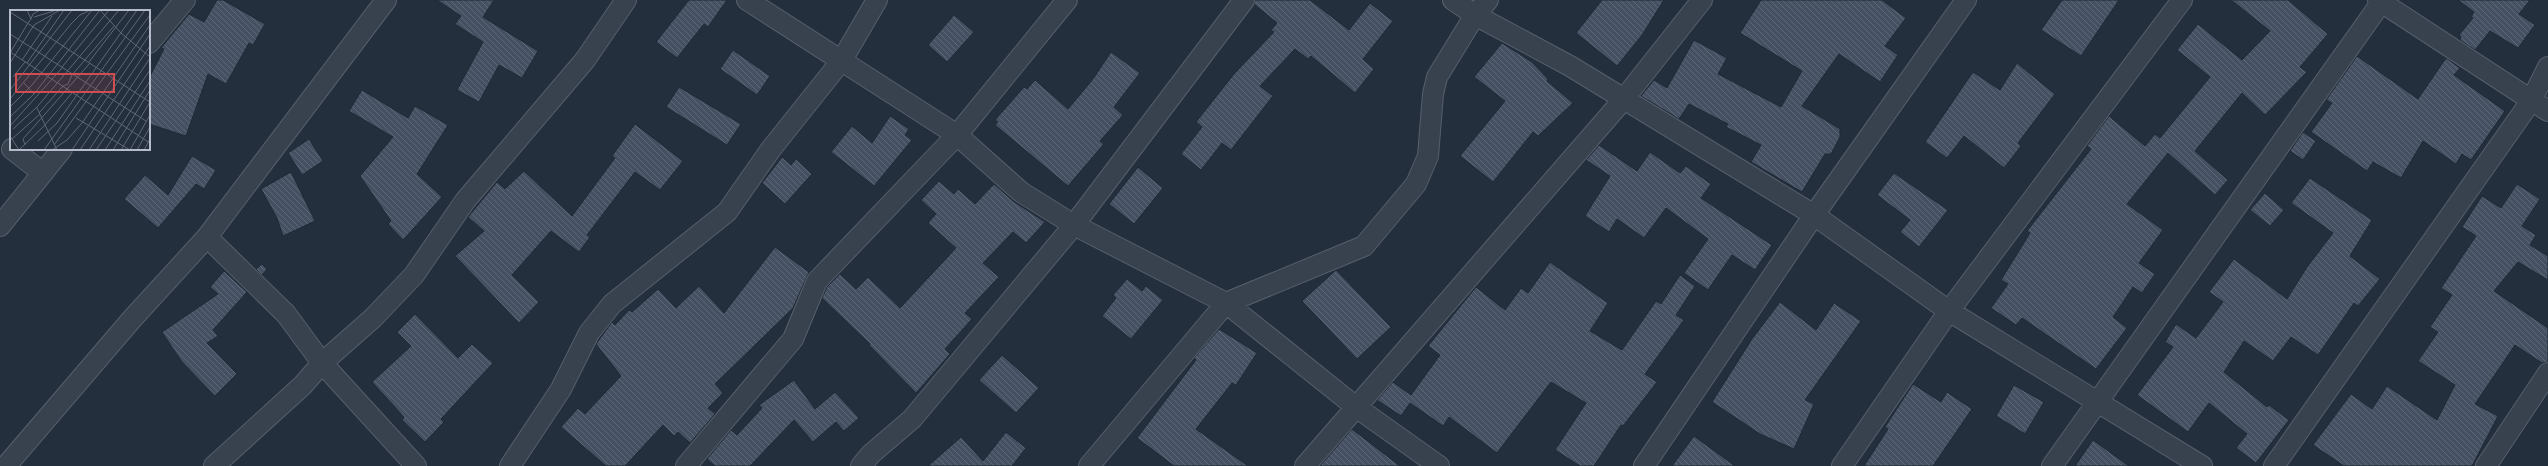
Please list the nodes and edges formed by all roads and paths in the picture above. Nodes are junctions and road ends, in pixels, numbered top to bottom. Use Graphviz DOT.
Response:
graph roads {
  1 [pos="185,0"];
  2 [pos="386,0"];
  3 [pos="626,0"];
  4 [pos="747,0"];
  5 [pos="877,0"];
  6 [pos="1067,0"];
  7 [pos="1244,0"];
  8 [pos="1453,0"];
  9 [pos="1702,0"];
  10 [pos="1966,0"];
  11 [pos="2182,0"];
  12 [pos="2381,1"];
  13 [pos="1481,7"];
  14 [pos="150,42"];
  15 [pos="842,60"];
  16 [pos="2548,67"];
  17 [pos="1623,100"];
  18 [pos="2531,101"];
  19 [pos="2548,112"];
  20 [pos="957,135"];
  21 [pos="0,140"];
  22 [pos="10,148"];
  23 [pos="13,150"];
  24 [pos="61,150"];
  25 [pos="43,173"];
  26 [pos="1814,215"];
  27 [pos="1074,225"];
  28 [pos="0,226"];
  29 [pos="207,237"];
  30 [pos="1226,303"];
  31 [pos="1949,311"];
  32 [pos="322,363"];
  33 [pos="2548,373"];
  34 [pos="2099,402"];
  35 [pos="1356,407"];
  36 [pos="6,466"];
  37 [pos="214,466"];
  38 [pos="416,466"];
  39 [pos="510,466"];
  40 [pos="686,466"];
  41 [pos="861,466"];
  42 [pos="1089,466"];
  43 [pos="1306,466"];
  44 [pos="1439,466"];
  45 [pos="1644,466"];
  46 [pos="1842,466"];
  47 [pos="2052,466"];
  48 [pos="2202,466"];
  49 [pos="2274,466"];
  50 [pos="2486,466"];
  1 -- 14 [label="street"];
  2 -- 29 [label="street"];
  3 -- 32 [label="street"];
  4 -- 15 [label="street"];
  5 -- 15 [label="street"];
  6 -- 20 [label="street"];
  7 -- 27 [label="street"];
  8 -- 13 [label="street"];
  9 -- 17 [label="street"];
  10 -- 26 [label="street"];
  11 -- 31 [label="street"];
  12 -- 18 [label="street"];
  12 -- 34 [label="street"];
  13 -- 17 [label="street"];
  13 -- 30 [label="street"];
  15 -- 20 [label="street"];
  15 -- 39 [label="street"];
  16 -- 18 [label="street"];
  17 -- 26 [label="street"];
  17 -- 35 [label="street"];
  18 -- 19 [label="street"];
  18 -- 49 [label="street"];
  20 -- 27 [label="street"];
  20 -- 40 [label="street"];
  21 -- 22 [label="street"];
  23 -- 25 [label="street"];
  24 -- 25 [label="street"];
  25 -- 28 [label="street"];
  26 -- 31 [label="street"];
  26 -- 45 [label="street"];
  27 -- 30 [label="street"];
  27 -- 41 [label="street"];
  29 -- 32 [label="street"];
  29 -- 36 [label="street"];
  30 -- 35 [label="street"];
  30 -- 42 [label="street"];
  31 -- 34 [label="street"];
  31 -- 46 [label="street"];
  32 -- 37 [label="street"];
  32 -- 38 [label="street"];
  33 -- 50 [label="street"];
  34 -- 47 [label="street"];
  34 -- 48 [label="street"];
  35 -- 43 [label="street"];
  35 -- 44 [label="street"];
}
